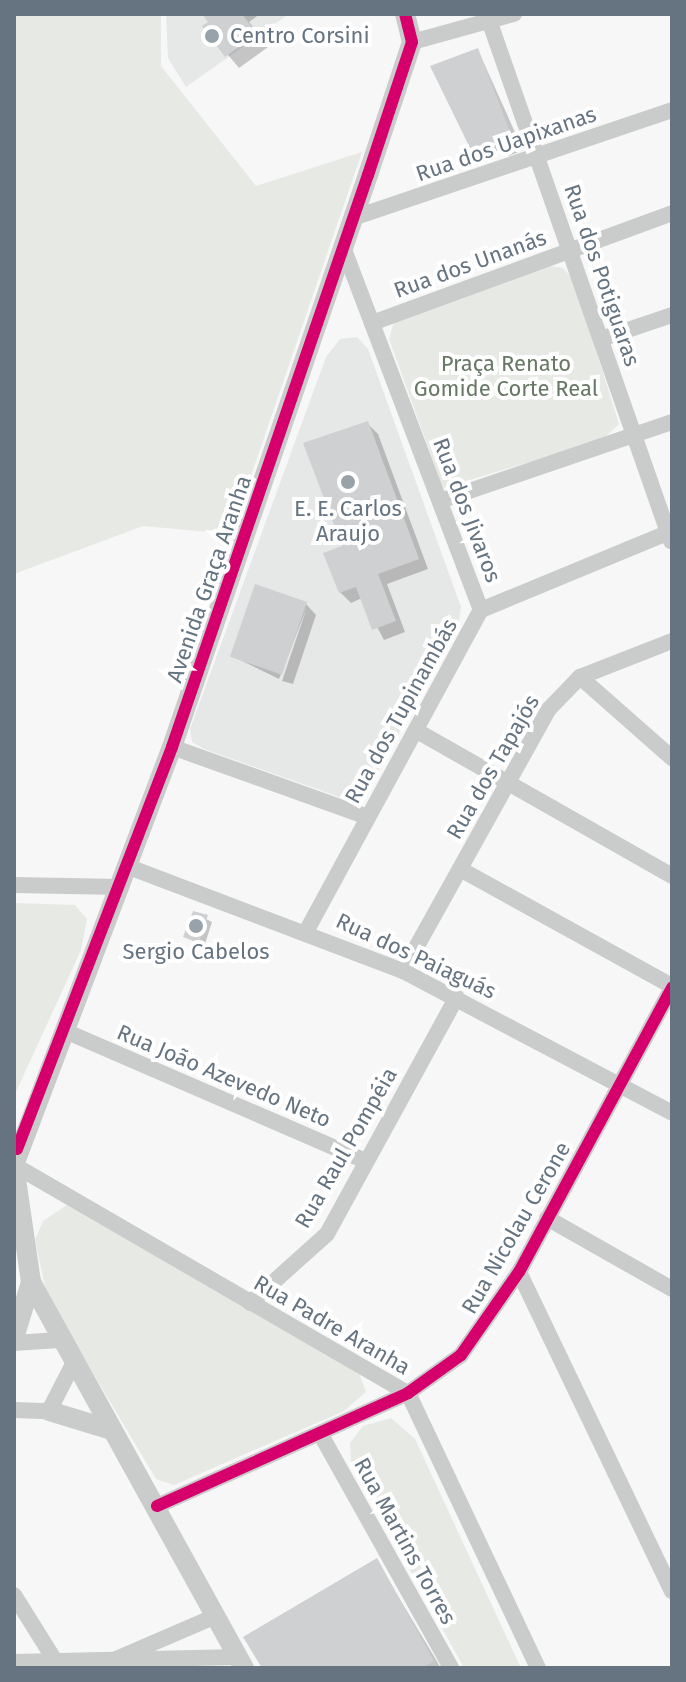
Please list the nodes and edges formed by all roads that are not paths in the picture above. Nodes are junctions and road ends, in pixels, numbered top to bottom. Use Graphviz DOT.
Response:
graph roads {
  1 [pos="405,14"];
  2 [pos="514,14"];
  3 [pos="490,23"];
  4 [pos="412,42"];
  5 [pos="672,110"];
  6 [pos="537,157"];
  7 [pos="672,213"];
  8 [pos="353,218"];
  9 [pos="343,247"];
  10 [pos="570,251"];
  11 [pos="672,315"];
  12 [pos="372,323"];
  13 [pos="601,339"];
  14 [pos="672,422"];
  15 [pos="634,435"];
  16 [pos="440,501"];
  17 [pos="671,535"];
  18 [pos="481,610"];
  19 [pos="672,641"];
  20 [pos="580,677"];
  21 [pos="417,731"];
  22 [pos="172,747"];
  23 [pos="672,758"];
  24 [pos="508,785"];
  25 [pos="368,817"];
  26 [pos="129,867"];
  27 [pos="460,869"];
  28 [pos="672,876"];
  29 [pos="14,885"];
  30 [pos="121,887"];
  31 [pos="307,930"];
  32 [pos="403,971"];
  33 [pos="672,987"];
  34 [pos="457,997"];
  35 [pos="65,1031"];
  36 [pos="619,1083"];
  37 [pos="672,1113"];
  38 [pos="15,1151"];
  39 [pos="365,1161"];
  40 [pos="15,1213"];
  41 [pos="547,1218"];
  42 [pos="519,1272"];
  43 [pos="31,1282"];
  44 [pos="672,1289"];
  45 [pos="250,1303"];
  46 [pos="14,1340"];
  47 [pos="59,1340"];
  48 [pos="73,1364"];
  49 [pos="408,1393"];
  50 [pos="16,1408"];
  51 [pos="49,1411"];
  52 [pos="112,1430"];
  53 [pos="321,1435"];
  54 [pos="157,1506"];
  55 [pos="672,1591"];
  56 [pos="15,1598"];
  57 [pos="216,1616"];
  58 [pos="14,1662"];
  59 [pos="111,1662"];
  60 [pos="241,1662"];
  61 [pos="58,1665"];
  62 [pos="181,1666"];
  63 [pos="451,1668"];
  64 [pos="538,1668"];
  1 -- 4 [label="street"];
  2 -- 3 [label="street"];
  3 -- 4 [label="street"];
  3 -- 6 [label="street, Rua dos Potiguaras"];
  4 -- 8 [label="street, Avenida Graça Aranha"];
  5 -- 6 [label="street, Rua dos Uapixanas"];
  6 -- 8 [label="street, Rua dos Uapixanas"];
  6 -- 10 [label="street, Rua dos Potiguaras"];
  7 -- 10 [label="street, Rua dos Unanás"];
  8 -- 9 [label="street, Avenida Graça Aranha"];
  9 -- 12 [label="street, Rua dos Jivaros"];
  9 -- 22 [label="street, Avenida Graça Aranha"];
  10 -- 12 [label="street, Rua dos Unanás"];
  10 -- 13 [label="street, Rua dos Potiguaras"];
  11 -- 13 [label="street"];
  12 -- 16 [label="street, Rua dos Jivaros"];
  13 -- 15 [label="street, Rua dos Potiguaras"];
  14 -- 15 [label="street"];
  15 -- 16 [label="street"];
  15 -- 17 [label="street, Rua dos Potiguaras"];
  16 -- 18 [label="street, Rua dos Jivaros"];
  17 -- 18 [label="street, Rua dos Tupinambás"];
  18 -- 21 [label="street, Rua dos Tupinambás"];
  19 -- 20 [label="street, Rua dos Tapajós"];
  20 -- 23 [label="street"];
  20 -- 24 [label="street, Rua dos Tapajós"];
  21 -- 24 [label="street"];
  21 -- 25 [label="street, Rua dos Tupinambás"];
  22 -- 25 [label="street"];
  22 -- 26 [label="street, Avenida Graça Aranha"];
  24 -- 27 [label="street, Rua dos Tapajós"];
  24 -- 28 [label="street"];
  25 -- 31 [label="street, Rua dos Tupinambás"];
  26 -- 30 [label="street, Avenida Graça Aranha"];
  26 -- 31 [label="street, Rua dos Paiaguás"];
  27 -- 32 [label="street, Rua dos Tapajós"];
  27 -- 33 [label="street"];
  29 -- 30 [label="street"];
  30 -- 35 [label="street, Avenida Graça Aranha"];
  31 -- 32 [label="street, Rua dos Paiaguás"];
  32 -- 34 [label="street, Rua dos Paiaguás"];
  33 -- 36 [label="street, Rua Nicolau Cerone"];
  34 -- 36 [label="street, Rua dos Paiaguás"];
  34 -- 39 [label="street, Rua Raul Pompéia"];
  35 -- 38 [label="street, Avenida Graça Aranha"];
  35 -- 39 [label="street, Rua João Azevedo Neto"];
  36 -- 37 [label="street, Rua dos Paiaguás"];
  36 -- 41 [label="street, Rua Nicolau Cerone"];
  38 -- 40 [label="street"];
  38 -- 45 [label="street, Rua Padre Aranha"];
  39 -- 45 [label="street, Rua Raul Pompéia"];
  40 -- 43 [label="street"];
  41 -- 42 [label="street, Rua Nicolau Cerone"];
  41 -- 44 [label="street"];
  42 -- 49 [label="street, Rua Nicolau Cerone"];
  42 -- 55 [label="street"];
  43 -- 46 [label="street"];
  43 -- 47 [label="street"];
  45 -- 49 [label="street, Rua Padre Aranha"];
  46 -- 47 [label="street"];
  47 -- 48 [label="street"];
  48 -- 51 [label="street"];
  48 -- 52 [label="street"];
  49 -- 53 [label="street, Rua Nicolau Cerone"];
  49 -- 64 [label="street, Rua Padre Aranha"];
  50 -- 51 [label="street"];
  51 -- 52 [label="street"];
  52 -- 54 [label="street"];
  53 -- 54 [label="street, Rua Nicolau Cerone"];
  53 -- 63 [label="street, Rua Martins Torres"];
  54 -- 57 [label="street"];
  56 -- 61 [label="street"];
  57 -- 59 [label="street"];
  57 -- 60 [label="street"];
  58 -- 61 [label="street"];
  59 -- 61 [label="street"];
  59 -- 62 [label="street"];
  60 -- 62 [label="street"];
}
